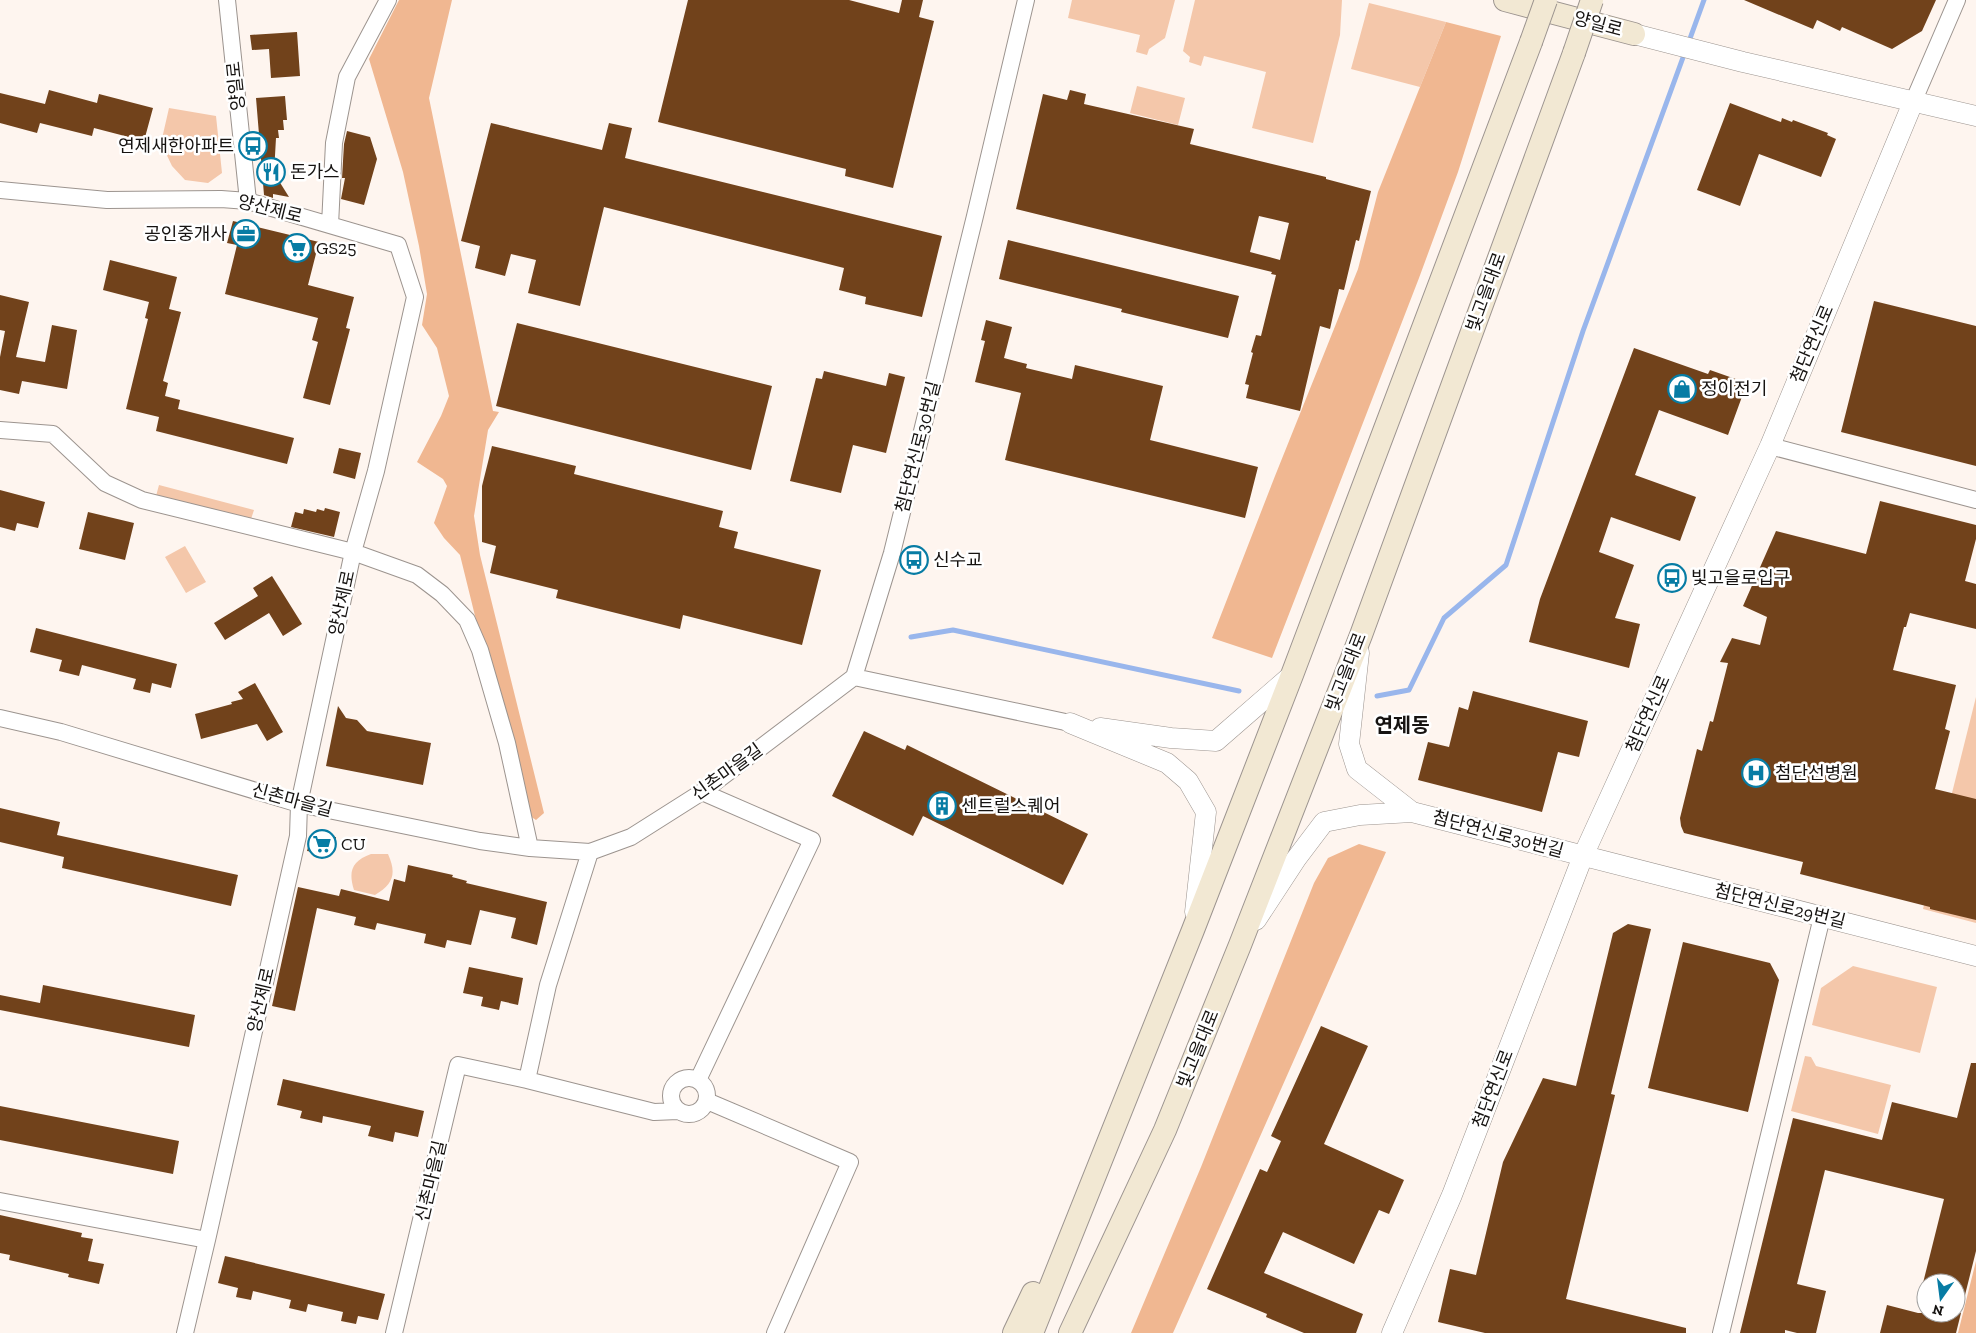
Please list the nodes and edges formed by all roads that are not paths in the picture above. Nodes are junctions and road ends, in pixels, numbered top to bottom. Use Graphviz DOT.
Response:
graph roads {
  1 [pos="227,0"];
  2 [pos="388,0"];
  3 [pos="1026,0"];
  4 [pos="1504,0"];
  5 [pos="1546,0"];
  6 [pos="1592,0"];
  7 [pos="1957,0"];
  8 [pos="1634,34"];
  9 [pos="1914,100"];
  10 [pos="1976,116"];
  11 [pos="0,190"];
  12 [pos="248,201"];
  13 [pos="330,225"];
  14 [pos="0,430"];
  15 [pos="1770,446"];
  16 [pos="1976,500"];
  17 [pos="353,552"];
  18 [pos="1361,635"];
  19 [pos="1292,675"];
  20 [pos="854,677"];
  21 [pos="0,718"];
  22 [pos="1070,723"];
  23 [pos="702,792"];
  24 [pos="299,804"];
  25 [pos="1412,812"];
  26 [pos="530,848"];
  27 [pos="590,852"];
  28 [pos="1583,856"];
  29 [pos="1822,917"];
  30 [pos="1193,930"];
  31 [pos="1240,945"];
  32 [pos="1976,956"];
  33 [pos="527,1080"];
  34 [pos="698,1080"];
  35 [pos="707,1101"];
  36 [pos="678,1111"];
  37 [pos="1119,1111"];
  38 [pos="1165,1130"];
  39 [pos="0,1201"];
  40 [pos="207,1240"];
  41 [pos="185,1333"];
  42 [pos="394,1333"];
  43 [pos="775,1333"];
  44 [pos="1014,1333"];
  45 [pos="1032,1333"];
  46 [pos="1070,1333"];
  47 [pos="1085,1333"];
  48 [pos="1392,1333"];
  49 [pos="1721,1333"];
  1 -- 12 [label="street, 양일로"];
  2 -- 13 [label="street"];
  3 -- 20 [label="street, 첨단연신로30번길"];
  4 -- 8 [label="main road, 양일로"];
  5 -- 19 [label="main road, bridge"];
  6 -- 18 [label="main road, 빛고을대로, bridge"];
  7 -- 9 [label="street"];
  8 -- 9 [label="street"];
  9 -- 10 [label="street"];
  9 -- 15 [label="street, 첨단연신로"];
  11 -- 12 [label="street, 양산제로"];
  12 -- 13 [label="street, 양산제로"];
  13 -- 17 [label="street, 양산제로"];
  14 -- 17 [label="street, 양산제로"];
  15 -- 16 [label="street"];
  15 -- 28 [label="street, 첨단연신로"];
  17 -- 24 [label="street, 양산제로"];
  17 -- 26 [label="street"];
  18 -- 25 [label="street"];
  18 -- 31 [label="main road, 빛고을대로"];
  19 -- 22 [label="street"];
  19 -- 30 [label="main road"];
  20 -- 22 [label="street"];
  20 -- 23 [label="street, 신촌마을길"];
  21 -- 24 [label="street, 신촌마을길"];
  22 -- 30 [label="street"];
  23 -- 27 [label="street, 신촌마을길"];
  23 -- 34 [label="street"];
  24 -- 26 [label="street, 신촌마을길"];
  24 -- 40 [label="street, 양산제로"];
  25 -- 28 [label="street, 첨단연신로30번길"];
  25 -- 31 [label="street"];
  26 -- 27 [label="street, 신촌마을길"];
  27 -- 33 [label="street"];
  28 -- 29 [label="street, 첨단연신로29번길"];
  28 -- 48 [label="street, 첨단연신로"];
  29 -- 32 [label="street, 첨단연신로29번길"];
  29 -- 49 [label="street"];
  30 -- 37 [label="main road"];
  31 -- 38 [label="main road, 빛고을대로"];
  33 -- 36 [label="street"];
  33 -- 42 [label="street, 신촌마을길"];
  34 -- 35 [label="street"];
  34 -- 36 [label="street"];
  35 -- 36 [label="street"];
  35 -- 43 [label="street"];
  37 -- 44 [label="main road"];
  37 -- 45 [label="main road"];
  38 -- 46 [label="main road, 빛고을대로"];
  38 -- 47 [label="main road"];
  39 -- 40 [label="street"];
  40 -- 41 [label="street, 양산제로"];
}
